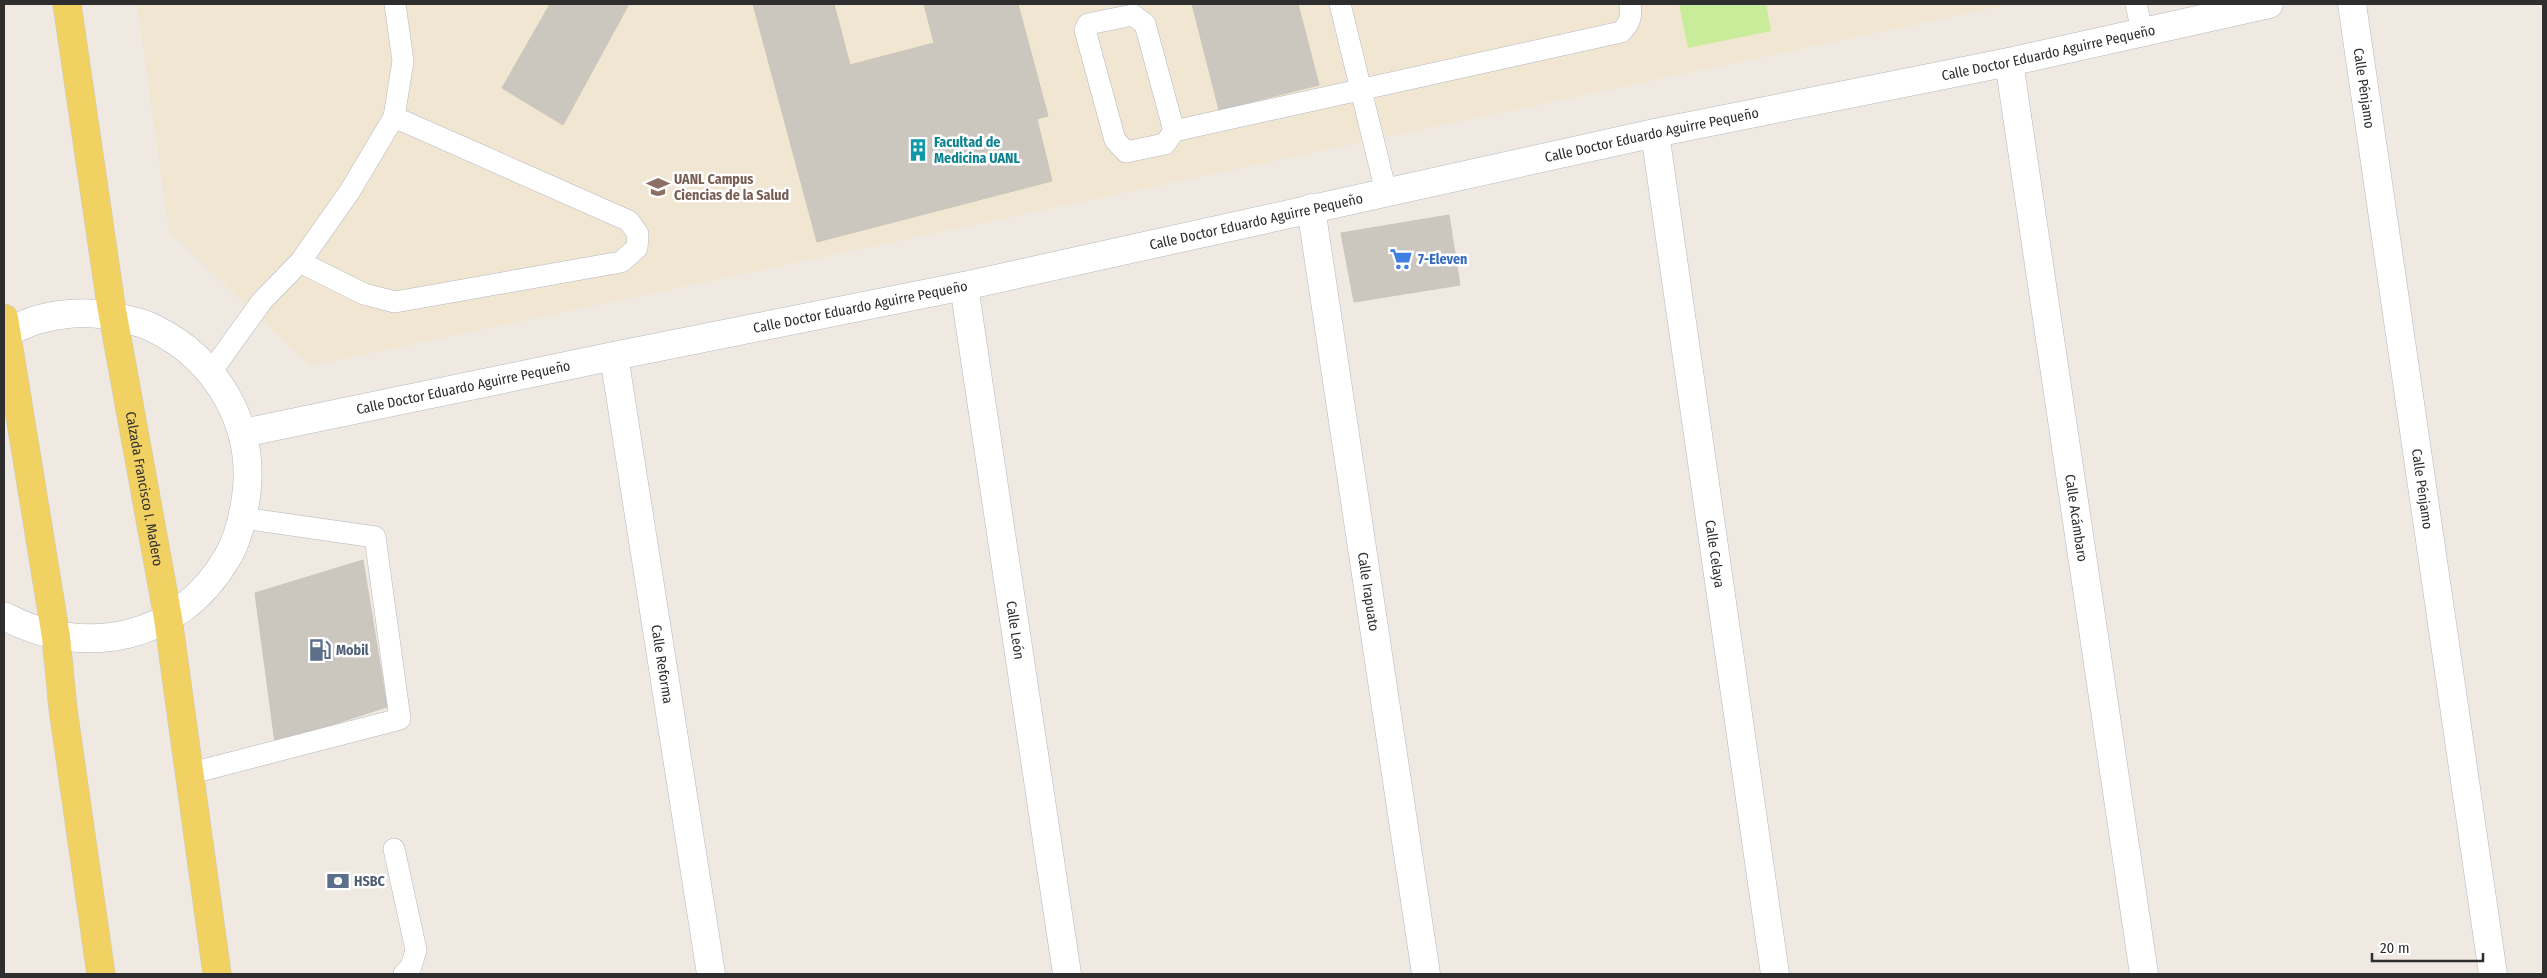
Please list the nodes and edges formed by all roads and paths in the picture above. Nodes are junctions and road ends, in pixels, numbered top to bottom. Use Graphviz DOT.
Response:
graph roads {
  1 [pos="67,4"];
  2 [pos="395,4"];
  3 [pos="1340,4"];
  4 [pos="1630,4"];
  5 [pos="2136,4"];
  6 [pos="2269,4"];
  7 [pos="2352,4"];
  8 [pos="2142,32"];
  9 [pos="2009,62"];
  10 [pos="1362,89"];
  11 [pos="394,117"];
  12 [pos="1174,130"];
  13 [pos="1655,133"];
  14 [pos="1386,192"];
  15 [pos="1311,208"];
  16 [pos="300,262"];
  17 [pos="964,286"];
  18 [pos="114,316"];
  19 [pos="5,329"];
  20 [pos="614,356"];
  21 [pos="211,372"];
  22 [pos="243,433"];
  23 [pos="243,518"];
  24 [pos="4,616"];
  25 [pos="168,618"];
  26 [pos="56,637"];
  27 [pos="188,774"];
  28 [pos="394,849"];
  29 [pos="101,974"];
  30 [pos="217,974"];
  31 [pos="404,974"];
  32 [pos="711,974"];
  33 [pos="1067,974"];
  34 [pos="1426,974"];
  35 [pos="1775,974"];
  36 [pos="2144,974"];
  37 [pos="2493,974"];
  1 -- 18 [label="main road, Calzada Francisco I. Madero"];
  2 -- 11 [label="lane"];
  3 -- 10 [label="lane"];
  4 -- 10 [label="lane"];
  5 -- 8 [label="lane"];
  6 -- 8 [label="street, Calle Doctor Eduardo Aguirre Pequeño"];
  7 -- 37 [label="street, Calle Pénjamo"];
  8 -- 9 [label="street, Calle Doctor Eduardo Aguirre Pequeño"];
  9 -- 13 [label="street, Calle Doctor Eduardo Aguirre Pequeño"];
  9 -- 36 [label="street, Calle Acámbaro"];
  10 -- 12 [label="lane"];
  10 -- 14 [label="lane"];
  11 -- 16 [label="lane"];
  11 -- 16 [label="lane"];
  12 -- 12 [label="lane"];
  13 -- 14 [label="street, Calle Doctor Eduardo Aguirre Pequeño"];
  13 -- 35 [label="street, Calle Celaya"];
  14 -- 15 [label="street, Calle Doctor Eduardo Aguirre Pequeño"];
  15 -- 17 [label="street, Calle Doctor Eduardo Aguirre Pequeño"];
  15 -- 34 [label="street, Calle Irapuato"];
  16 -- 21 [label="lane"];
  17 -- 20 [label="street, Calle Doctor Eduardo Aguirre Pequeño"];
  17 -- 33 [label="street, Calle León"];
  18 -- 19 [label="street"];
  18 -- 21 [label="street"];
  18 -- 25 [label="main road, Calzada Francisco I. Madero"];
  19 -- 26 [label="main road"];
  20 -- 22 [label="street, Calle Doctor Eduardo Aguirre Pequeño"];
  20 -- 32 [label="street, Calle Reforma"];
  21 -- 22 [label="street"];
  22 -- 23 [label="street"];
  23 -- 25 [label="street"];
  23 -- 27 [label="lane"];
  24 -- 26 [label="street"];
  25 -- 26 [label="street"];
  25 -- 27 [label="main road, Calzada Francisco I. Madero"];
  26 -- 29 [label="main road"];
  27 -- 30 [label="main road, Calzada Francisco I. Madero"];
  28 -- 31 [label="lane"];
}
